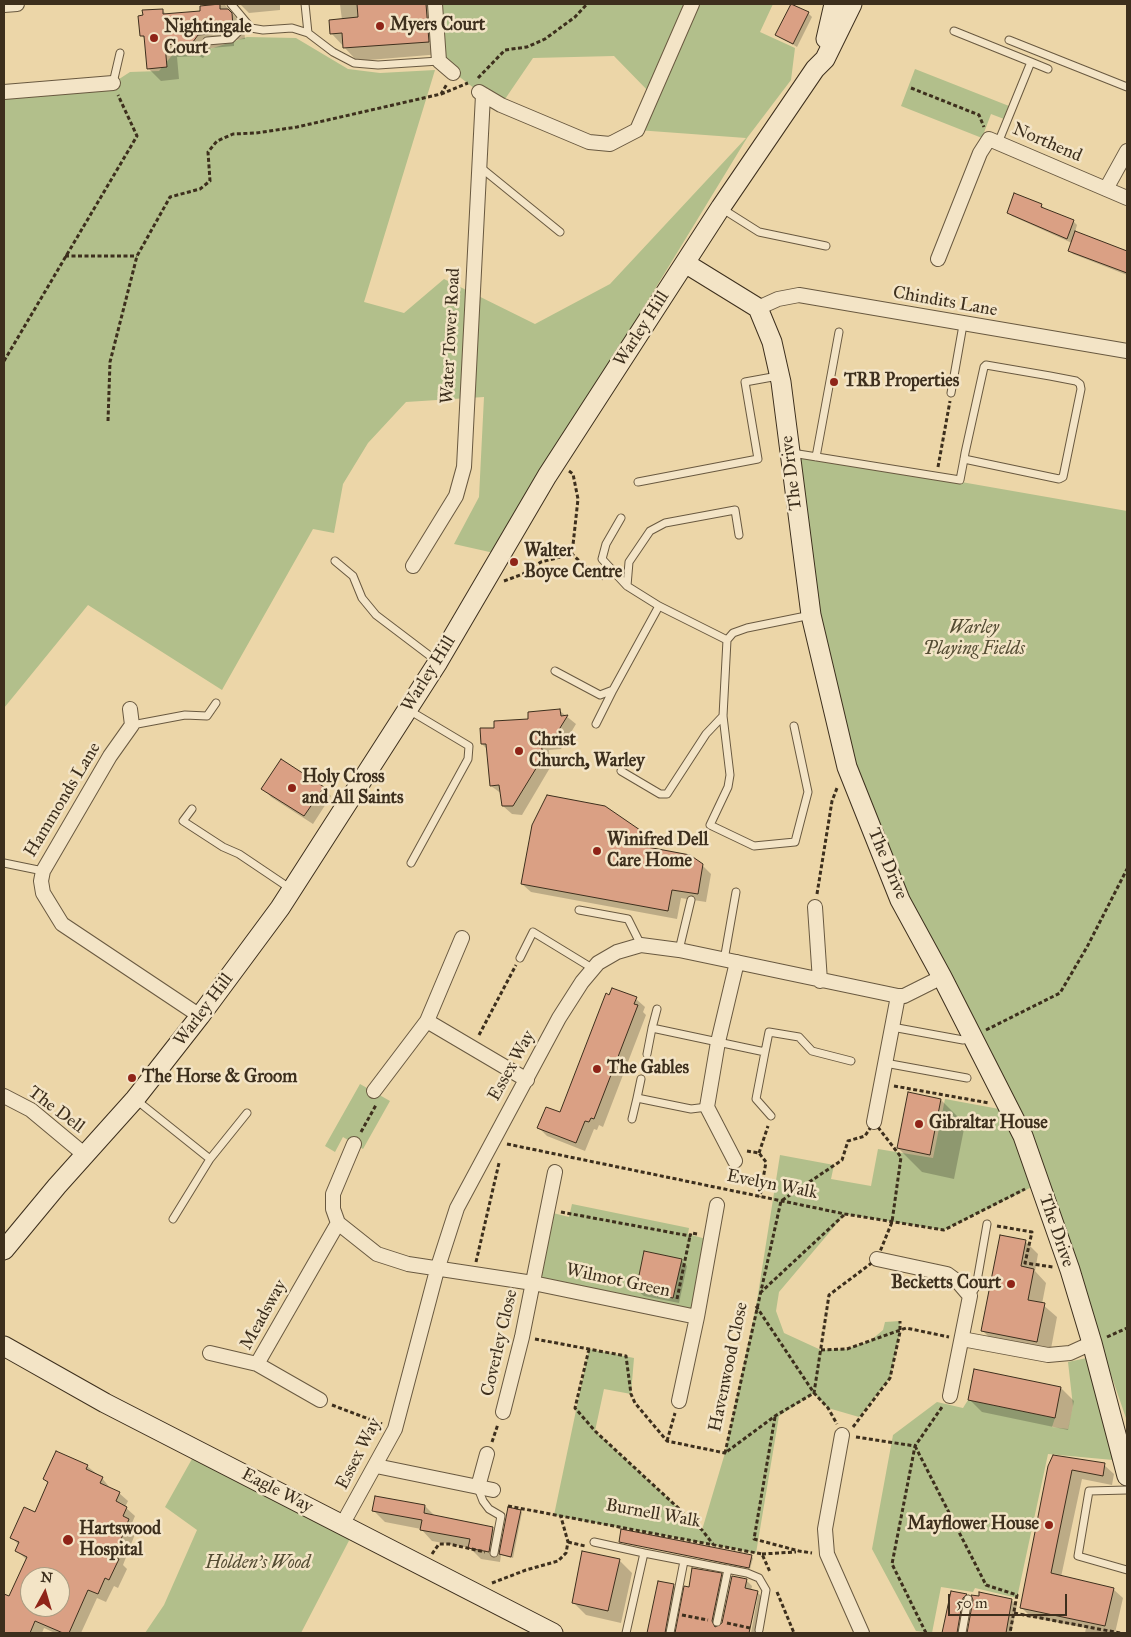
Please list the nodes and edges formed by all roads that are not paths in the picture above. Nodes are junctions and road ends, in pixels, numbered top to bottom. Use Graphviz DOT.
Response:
graph roads {
  1 [pos="4,4"];
  2 [pos="17,4"];
  3 [pos="231,4"];
  4 [pos="305,4"];
  5 [pos="435,4"];
  6 [pos="692,4"];
  7 [pos="826,4"];
  8 [pos="834,4"];
  9 [pos="852,4"];
  10 [pos="244,22"];
  11 [pos="828,30"];
  12 [pos="954,31"];
  13 [pos="308,32"];
  14 [pos="1009,40"];
  15 [pos="207,41"];
  16 [pos="120,53"];
  17 [pos="439,61"];
  18 [pos="1031,62"];
  19 [pos="815,69"];
  20 [pos="1048,69"];
  21 [pos="453,73"];
  22 [pos="113,83"];
  23 [pos="1127,87"];
  24 [pos="4,92"];
  25 [pos="994,141"];
  26 [pos="1127,151"];
  27 [pos="478,166"];
  28 [pos="1106,189"];
  29 [pos="1127,198"];
  30 [pos="721,207"];
  31 [pos="560,232"];
  32 [pos="826,246"];
  33 [pos="938,259"];
  34 [pos="685,263"];
  35 [pos="758,308"];
  36 [pos="963,325"];
  37 [pos="839,332"];
  38 [pos="1127,351"];
  39 [pos="778,376"];
  40 [pos="951,393"];
  41 [pos="790,452"];
  42 [pos="816,457"];
  43 [pos="964,459"];
  44 [pos="638,482"];
  45 [pos="621,518"];
  46 [pos="739,535"];
  47 [pos="335,561"];
  48 [pos="413,566"];
  49 [pos="627,586"];
  50 [pos="660,606"];
  51 [pos="811,615"];
  52 [pos="728,640"];
  53 [pos="438,662"];
  54 [pos="555,671"];
  55 [pos="614,690"];
  56 [pos="216,703"];
  57 [pos="130,708"];
  58 [pos="407,709"];
  59 [pos="723,716"];
  60 [pos="596,724"];
  61 [pos="132,725"];
  62 [pos="794,726"];
  63 [pos="621,771"];
  64 [pos="192,809"];
  65 [pos="4,862"];
  66 [pos="411,863"];
  67 [pos="42,871"];
  68 [pos="292,889"];
  69 [pos="736,892"];
  70 [pos="691,900"];
  71 [pos="816,907"];
  72 [pos="579,910"];
  73 [pos="462,938"];
  74 [pos="641,946"];
  75 [pos="679,950"];
  76 [pos="520,958"];
  77 [pos="730,961"];
  78 [pos="592,968"];
  79 [pos="942,977"];
  80 [pos="820,980"];
  81 [pos="898,996"];
  82 [pos="656,1009"];
  83 [pos="200,1016"];
  84 [pos="428,1021"];
  85 [pos="892,1027"];
  86 [pos="652,1028"];
  87 [pos="968,1038"];
  88 [pos="718,1042"];
  89 [pos="766,1052"];
  90 [pos="647,1054"];
  91 [pos="851,1061"];
  92 [pos="885,1063"];
  93 [pos="967,1078"];
  94 [pos="641,1079"];
  95 [pos="527,1080"];
  96 [pos="374,1091"];
  97 [pos="4,1096"];
  98 [pos="637,1098"];
  99 [pos="135,1099"];
  100 [pos="707,1108"];
  101 [pos="247,1114"];
  102 [pos="771,1116"];
  103 [pos="632,1119"];
  104 [pos="874,1122"];
  105 [pos="354,1144"];
  106 [pos="85,1155"];
  107 [pos="210,1159"];
  108 [pos="735,1161"];
  109 [pos="555,1172"];
  110 [pos="717,1205"];
  111 [pos="173,1219"];
  112 [pos="338,1223"];
  113 [pos="987,1224"];
  114 [pos="4,1250"];
  115 [pos="877,1260"];
  116 [pos="438,1270"];
  117 [pos="533,1283"];
  118 [pos="970,1296"];
  119 [pos="696,1317"];
  120 [pos="962,1339"];
  121 [pos="1092,1343"];
  122 [pos="4,1346"];
  123 [pos="210,1354"];
  124 [pos="257,1364"];
  125 [pos="950,1396"];
  126 [pos="320,1400"];
  127 [pos="679,1401"];
  128 [pos="503,1412"];
  129 [pos="845,1436"];
  130 [pos="487,1454"];
  131 [pos="376,1466"];
  132 [pos="1127,1476"];
  133 [pos="478,1487"];
  134 [pos="493,1490"];
  135 [pos="1127,1490"];
  136 [pos="342,1525"];
  137 [pos="594,1542"];
  138 [pos="494,1552"];
  139 [pos="644,1553"];
  140 [pos="684,1560"];
  141 [pos="728,1569"];
  142 [pos="1127,1570"];
  143 [pos="968,1599"];
  144 [pos="717,1622"];
  145 [pos="759,1630"];
  146 [pos="553,1633"];
  147 [pos="626,1633"];
  148 [pos="670,1633"];
  149 [pos="862,1633"];
  150 [pos="962,1633"];
  1 -- 2 [label="street"];
  3 -- 10 [label="lane"];
  4 -- 13 [label="lane"];
  5 -- 17 [label="street"];
  6 -- 27 [label="street, Water Tower Road"];
  7 -- 11 [label="street"];
  8 -- 11 [label="street, Warley Hill"];
  9 -- 19 [label="street, Warley Hill"];
  10 -- 13 [label="lane"];
  10 -- 15 [label="lane"];
  11 -- 19 [label="street, Warley Hill"];
  12 -- 18 [label="lane"];
  13 -- 17 [label="lane"];
  14 -- 23 [label="lane"];
  16 -- 22 [label="lane"];
  17 -- 21 [label="street"];
  18 -- 20 [label="lane"];
  18 -- 25 [label="lane"];
  19 -- 30 [label="street, Warley Hill"];
  22 -- 24 [label="street"];
  25 -- 28 [label="street, Northend"];
  25 -- 33 [label="street, Northend"];
  26 -- 28 [label="street"];
  27 -- 31 [label="lane"];
  27 -- 48 [label="street, Water Tower Road"];
  28 -- 29 [label="street, Northend"];
  30 -- 32 [label="lane"];
  30 -- 34 [label="street, Warley Hill"];
  34 -- 35 [label="street"];
  34 -- 53 [label="street, Warley Hill"];
  35 -- 36 [label="street, Chindits Lane"];
  35 -- 39 [label="street, The Drive"];
  36 -- 38 [label="street, Chindits Lane"];
  36 -- 40 [label="lane"];
  37 -- 42 [label="lane"];
  39 -- 41 [label="street, The Drive"];
  39 -- 44 [label="lane"];
  41 -- 42 [label="lane"];
  41 -- 51 [label="street, The Drive"];
  42 -- 43 [label="lane"];
  43 -- 43 [label="lane"];
  45 -- 49 [label="lane"];
  46 -- 49 [label="lane"];
  47 -- 53 [label="lane"];
  49 -- 50 [label="lane"];
  50 -- 52 [label="lane"];
  50 -- 55 [label="lane"];
  51 -- 52 [label="lane"];
  51 -- 79 [label="street, The Drive"];
  52 -- 59 [label="lane"];
  53 -- 58 [label="street, Warley Hill"];
  54 -- 55 [label="lane"];
  55 -- 60 [label="lane"];
  56 -- 61 [label="lane"];
  57 -- 61 [label="street"];
  58 -- 66 [label="lane"];
  58 -- 68 [label="street, Warley Hill"];
  59 -- 62 [label="lane"];
  59 -- 63 [label="lane"];
  61 -- 67 [label="street, Hammonds Lane"];
  64 -- 68 [label="lane"];
  65 -- 67 [label="lane"];
  67 -- 83 [label="street, Hammonds Lane"];
  68 -- 83 [label="street, Warley Hill"];
  69 -- 77 [label="lane"];
  70 -- 75 [label="lane"];
  71 -- 80 [label="street"];
  72 -- 74 [label="lane"];
  73 -- 84 [label="street"];
  74 -- 75 [label="street, Essex Way"];
  74 -- 78 [label="street, Essex Way"];
  75 -- 77 [label="street, Essex Way"];
  76 -- 78 [label="lane"];
  77 -- 80 [label="street, Essex Way"];
  77 -- 88 [label="street"];
  78 -- 95 [label="street, Essex Way"];
  79 -- 81 [label="street"];
  79 -- 87 [label="street, The Drive"];
  80 -- 81 [label="street, Essex Way"];
  81 -- 85 [label="street"];
  82 -- 86 [label="lane"];
  83 -- 99 [label="street, Warley Hill"];
  84 -- 95 [label="street"];
  84 -- 96 [label="street"];
  85 -- 87 [label="lane"];
  85 -- 92 [label="street"];
  86 -- 88 [label="lane"];
  86 -- 90 [label="lane"];
  87 -- 121 [label="street, The Drive"];
  88 -- 89 [label="lane"];
  88 -- 100 [label="street"];
  89 -- 91 [label="lane"];
  89 -- 102 [label="lane"];
  92 -- 93 [label="lane"];
  92 -- 104 [label="street"];
  94 -- 98 [label="lane"];
  95 -- 116 [label="street, Essex Way"];
  97 -- 106 [label="street, The Dell"];
  98 -- 100 [label="lane"];
  98 -- 103 [label="lane"];
  99 -- 106 [label="street, Warley Hill"];
  99 -- 107 [label="lane"];
  100 -- 108 [label="street"];
  101 -- 107 [label="lane"];
  105 -- 112 [label="street"];
  106 -- 114 [label="street, Warley Hill"];
  107 -- 111 [label="lane"];
  109 -- 117 [label="street"];
  110 -- 119 [label="street"];
  112 -- 116 [label="street"];
  112 -- 124 [label="street, Meadsway"];
  113 -- 118 [label="lane"];
  115 -- 118 [label="street"];
  116 -- 117 [label="street, Wilmot Green"];
  116 -- 131 [label="street, Essex Way"];
  117 -- 119 [label="street, Wilmot Green"];
  117 -- 128 [label="street, Coverley Close"];
  118 -- 120 [label="street"];
  119 -- 127 [label="street"];
  120 -- 121 [label="street"];
  120 -- 125 [label="street"];
  121 -- 132 [label="street, The Drive"];
  122 -- 136 [label="street, Eagle Way"];
  123 -- 124 [label="street"];
  124 -- 126 [label="street, Meadsway"];
  129 -- 149 [label="street"];
  130 -- 133 [label="street"];
  131 -- 133 [label="street"];
  131 -- 136 [label="street, Essex Way"];
  133 -- 134 [label="street"];
  133 -- 138 [label="lane"];
  135 -- 142 [label="lane"];
  136 -- 146 [label="street, Eagle Way"];
  137 -- 139 [label="lane"];
  139 -- 140 [label="lane"];
  139 -- 147 [label="lane"];
  140 -- 141 [label="lane"];
  140 -- 148 [label="lane"];
  141 -- 144 [label="lane"];
  141 -- 145 [label="lane"];
  143 -- 150 [label="lane"];
}
